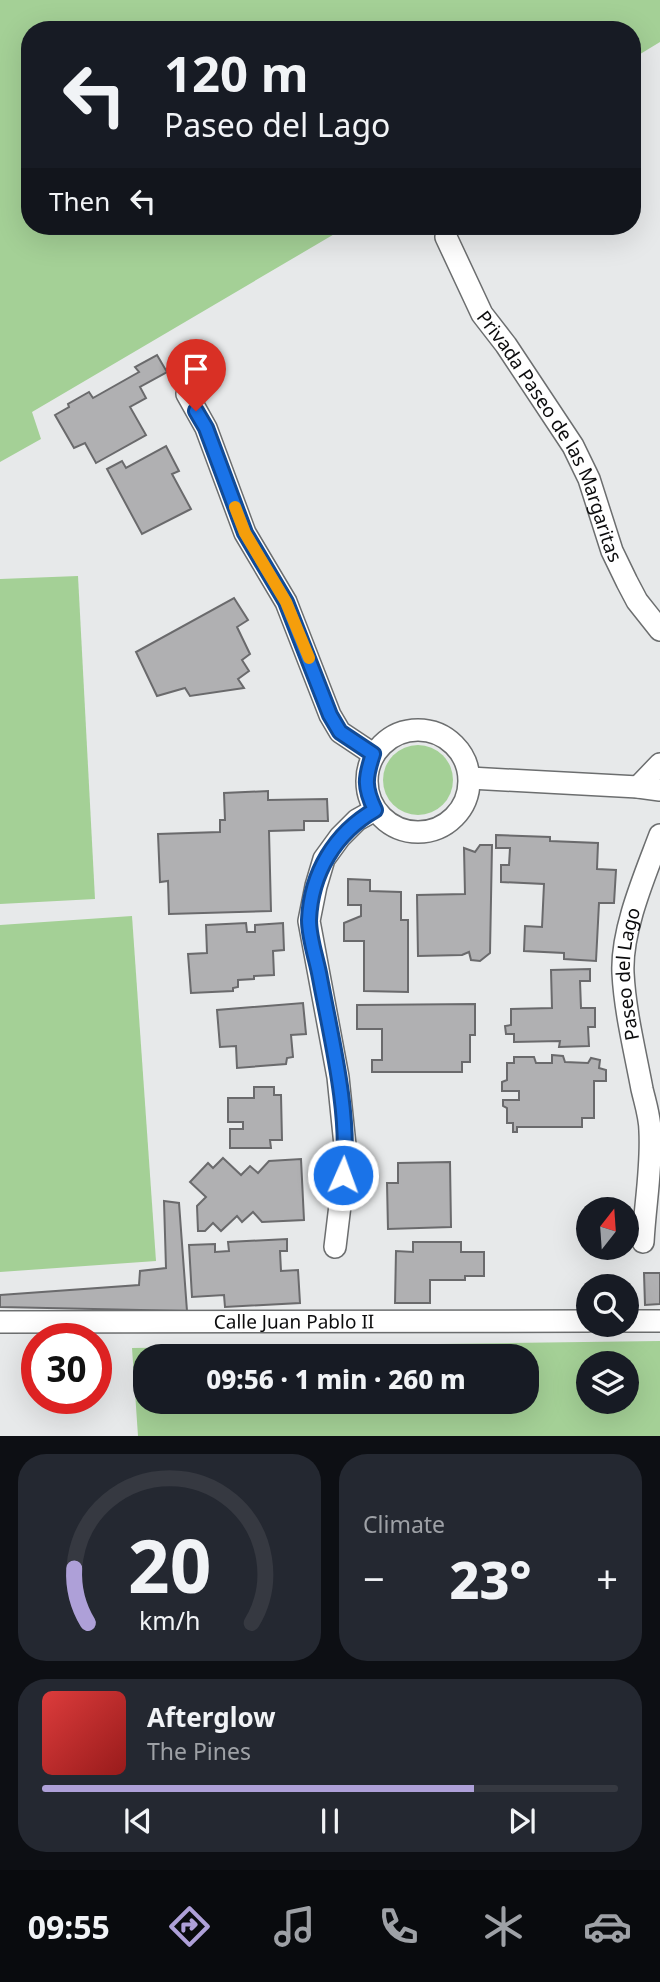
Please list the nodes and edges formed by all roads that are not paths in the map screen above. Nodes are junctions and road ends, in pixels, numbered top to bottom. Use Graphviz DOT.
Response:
graph roads {
  1 [pos="446,237"];
  2 [pos="187,394"];
  3 [pos="660,630"];
  4 [pos="373,754"];
  5 [pos="660,764"];
  6 [pos="470,778"];
  7 [pos="638,787"];
  8 [pos="660,790"];
  9 [pos="375,810"];
  10 [pos="660,835"];
  11 [pos="643,1242"];
  12 [pos="335,1247"];
  13 [pos="576,1321"];
  14 [pos="639,1321"];
  15 [pos="660,1321"];
  16 [pos="0,1322"];
  1 -- 3 [label="street, Privada Paseo de las Margaritas"];
  2 -- 4 [label="street"];
  4 -- 6 [label="street"];
  4 -- 9 [label="street"];
  5 -- 7 [label="street"];
  6 -- 7 [label="street"];
  6 -- 9 [label="street"];
  7 -- 8 [label="street"];
  9 -- 12 [label="street"];
  10 -- 11 [label="street, Paseo del Lago"];
  13 -- 16 [label="street, Calle Juan Pablo II"];
  14 -- 15 [label="street"];
}
